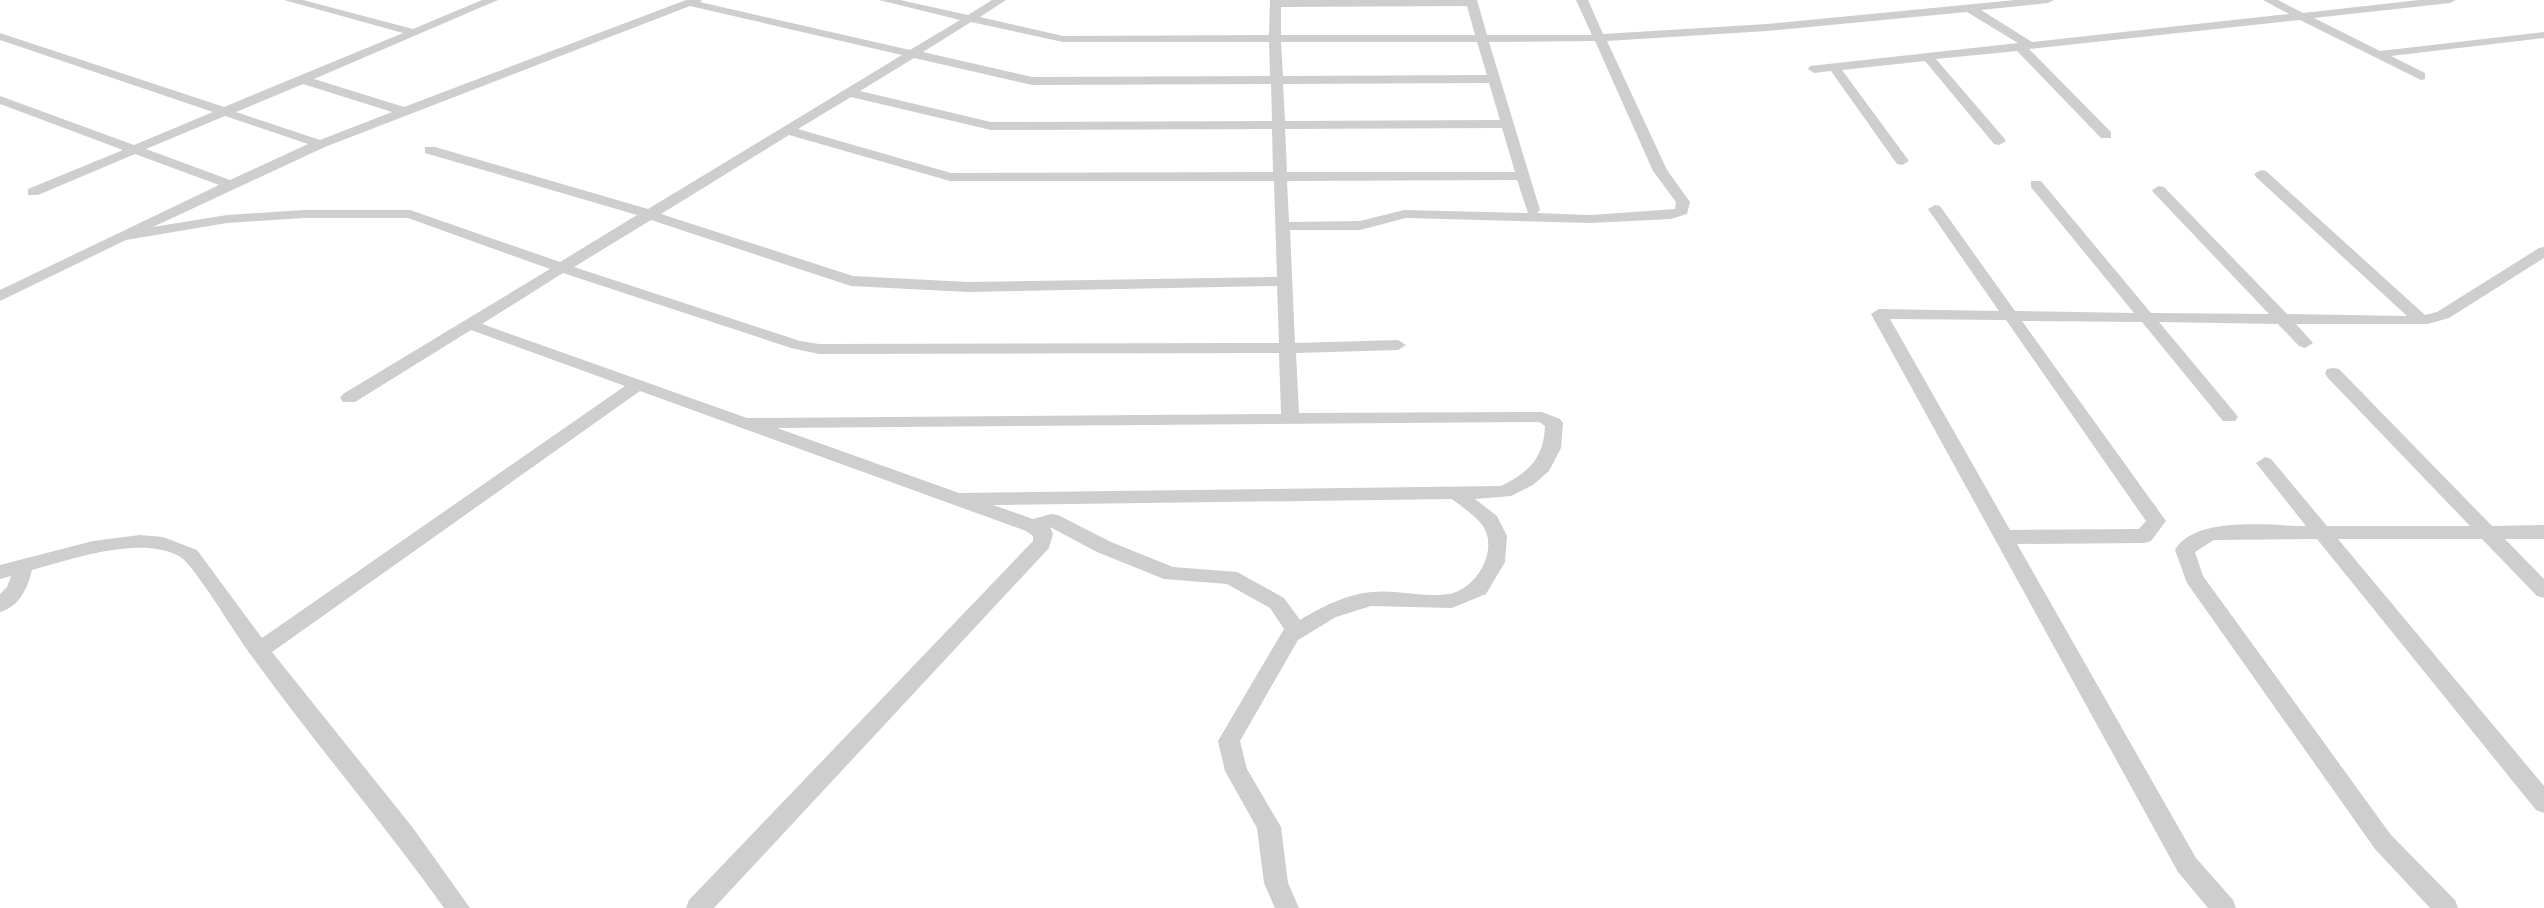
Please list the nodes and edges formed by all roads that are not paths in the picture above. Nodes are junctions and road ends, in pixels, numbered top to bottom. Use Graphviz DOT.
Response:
graph roads {
  1 [pos="290,0"];
  2 [pos="490,0"];
  3 [pos="885,0"];
  4 [pos="1000,0"];
  5 [pos="1582,0"];
  6 [pos="2048,0"];
  7 [pos="2270,0"];
  8 [pos="2450,0"];
  9 [pos="694,1"];
  10 [pos="1276,2"];
  11 [pos="1472,2"];
  12 [pos="1969,8"];
  13 [pos="2302,16"];
  14 [pos="970,19"];
  15 [pos="412,32"];
  16 [pos="2544,35"];
  17 [pos="0,36"];
  18 [pos="1483,38"];
  19 [pos="1598,38"];
  20 [pos="1275,39"];
  21 [pos="2025,46"];
  22 [pos="912,54"];
  23 [pos="2381,54"];
  24 [pos="1928,57"];
  25 [pos="1834,67"];
  26 [pos="1814,69"];
  27 [pos="2421,76"];
  28 [pos="301,79"];
  29 [pos="1494,79"];
  30 [pos="1277,81"];
  31 [pos="847,92"];
  32 [pos="0,100"];
  33 [pos="225,111"];
  34 [pos="403,111"];
  35 [pos="1508,124"];
  36 [pos="1279,125"];
  37 [pos="786,130"];
  38 [pos="2106,135"];
  39 [pos="1999,141"];
  40 [pos="320,144"];
  41 [pos="134,150"];
  42 [pos="430,150"];
  43 [pos="1902,161"];
  44 [pos="2261,174"];
  45 [pos="1281,176"];
  46 [pos="1523,176"];
  47 [pos="2036,184"];
  48 [pos="231,185"];
  49 [pos="2159,190"];
  50 [pos="33,192"];
  51 [pos="1533,210"];
  52 [pos="1935,210"];
  53 [pos="648,214"];
  54 [pos="1282,226"];
  55 [pos="122,236"];
  56 [pos="2544,251"];
  57 [pos="560,267"];
  58 [pos="1285,280"];
  59 [pos="0,296"];
  60 [pos="2010,316"];
  61 [pos="2148,318"];
  62 [pos="2283,320"];
  63 [pos="2422,321"];
  64 [pos="468,324"];
  65 [pos="2305,343"];
  66 [pos="1398,345"];
  67 [pos="1287,348"];
  68 [pos="2333,373"];
  69 [pos="639,384"];
  70 [pos="349,398"];
  71 [pos="2229,417"];
  72 [pos="1290,418"];
  73 [pos="746,423"];
  74 [pos="2265,463"];
  75 [pos="1456,492"];
  76 [pos="958,499"];
  77 [pos="1033,526"];
  78 [pos="2320,531"];
  79 [pos="2487,531"];
  80 [pos="2544,532"];
  81 [pos="2004,537"];
  82 [pos="24,566"];
  83 [pos="0,572"];
  84 [pos="2544,591"];
  85 [pos="0,605"];
  86 [pos="1297,632"];
  87 [pos="259,651"];
  88 [pos="2544,802"];
  89 [pos="458,908"];
  90 [pos="698,908"];
  91 [pos="1287,908"];
  92 [pos="2224,908"];
  93 [pos="2446,908"];
  1 -- 15 [label="street"];
  2 -- 15 [label="street"];
  3 -- 14 [label="street"];
  4 -- 14 [label="street"];
  5 -- 19 [label="street"];
  6 -- 12 [label="street"];
  7 -- 13 [label="street"];
  8 -- 13 [label="street"];
  9 -- 22 [label="street"];
  9 -- 34 [label="street"];
  10 -- 11 [label="street"];
  10 -- 20 [label="street"];
  11 -- 18 [label="street"];
  12 -- 19 [label="street"];
  12 -- 21 [label="street"];
  13 -- 21 [label="street"];
  13 -- 23 [label="street"];
  14 -- 20 [label="street"];
  14 -- 22 [label="street"];
  15 -- 28 [label="street"];
  16 -- 23 [label="street"];
  17 -- 33 [label="street"];
  18 -- 19 [label="street"];
  18 -- 20 [label="street"];
  18 -- 29 [label="street"];
  19 -- 54 [label="street"];
  20 -- 30 [label="street"];
  21 -- 24 [label="street"];
  21 -- 38 [label="street"];
  22 -- 30 [label="street"];
  22 -- 31 [label="street"];
  23 -- 27 [label="street"];
  24 -- 25 [label="street"];
  24 -- 39 [label="street"];
  25 -- 26 [label="street"];
  25 -- 43 [label="street"];
  28 -- 33 [label="street"];
  28 -- 34 [label="street"];
  29 -- 30 [label="street"];
  29 -- 35 [label="street"];
  30 -- 36 [label="street"];
  31 -- 36 [label="street"];
  31 -- 37 [label="street"];
  32 -- 41 [label="street"];
  33 -- 40 [label="street"];
  33 -- 41 [label="street"];
  34 -- 40 [label="street"];
  35 -- 36 [label="street"];
  35 -- 46 [label="street"];
  36 -- 45 [label="street"];
  37 -- 45 [label="street"];
  37 -- 53 [label="street"];
  40 -- 48 [label="street"];
  41 -- 48 [label="street"];
  41 -- 50 [label="street"];
  42 -- 53 [label="street"];
  44 -- 63 [label="street"];
  45 -- 46 [label="street"];
  45 -- 54 [label="street"];
  46 -- 51 [label="street"];
  47 -- 61 [label="street"];
  48 -- 55 [label="street"];
  49 -- 62 [label="street"];
  52 -- 60 [label="street"];
  53 -- 57 [label="street"];
  53 -- 58 [label="street"];
  54 -- 58 [label="street"];
  55 -- 57 [label="street"];
  55 -- 59 [label="street"];
  56 -- 63 [label="street"];
  57 -- 64 [label="street"];
  57 -- 67 [label="street"];
  58 -- 67 [label="street"];
  60 -- 61 [label="street"];
  60 -- 81 [label="street"];
  60 -- 81 [label="street"];
  61 -- 62 [label="street"];
  61 -- 71 [label="street"];
  62 -- 63 [label="street"];
  62 -- 65 [label="street"];
  64 -- 69 [label="street"];
  64 -- 70 [label="street"];
  66 -- 67 [label="street"];
  67 -- 72 [label="street"];
  68 -- 79 [label="street"];
  69 -- 73 [label="street"];
  69 -- 87 [label="street"];
  72 -- 73 [label="street"];
  72 -- 75 [label="street"];
  73 -- 76 [label="street"];
  74 -- 78 [label="street"];
  75 -- 76 [label="street"];
  75 -- 86 [label="street"];
  76 -- 77 [label="street"];
  77 -- 86 [label="street"];
  77 -- 90 [label="street"];
  78 -- 79 [label="street"];
  78 -- 88 [label="street"];
  78 -- 93 [label="street"];
  79 -- 80 [label="street"];
  79 -- 84 [label="street"];
  81 -- 92 [label="street"];
  82 -- 83 [label="street"];
  82 -- 85 [label="street"];
  82 -- 87 [label="street"];
  86 -- 91 [label="street"];
  87 -- 89 [label="street"];
}
